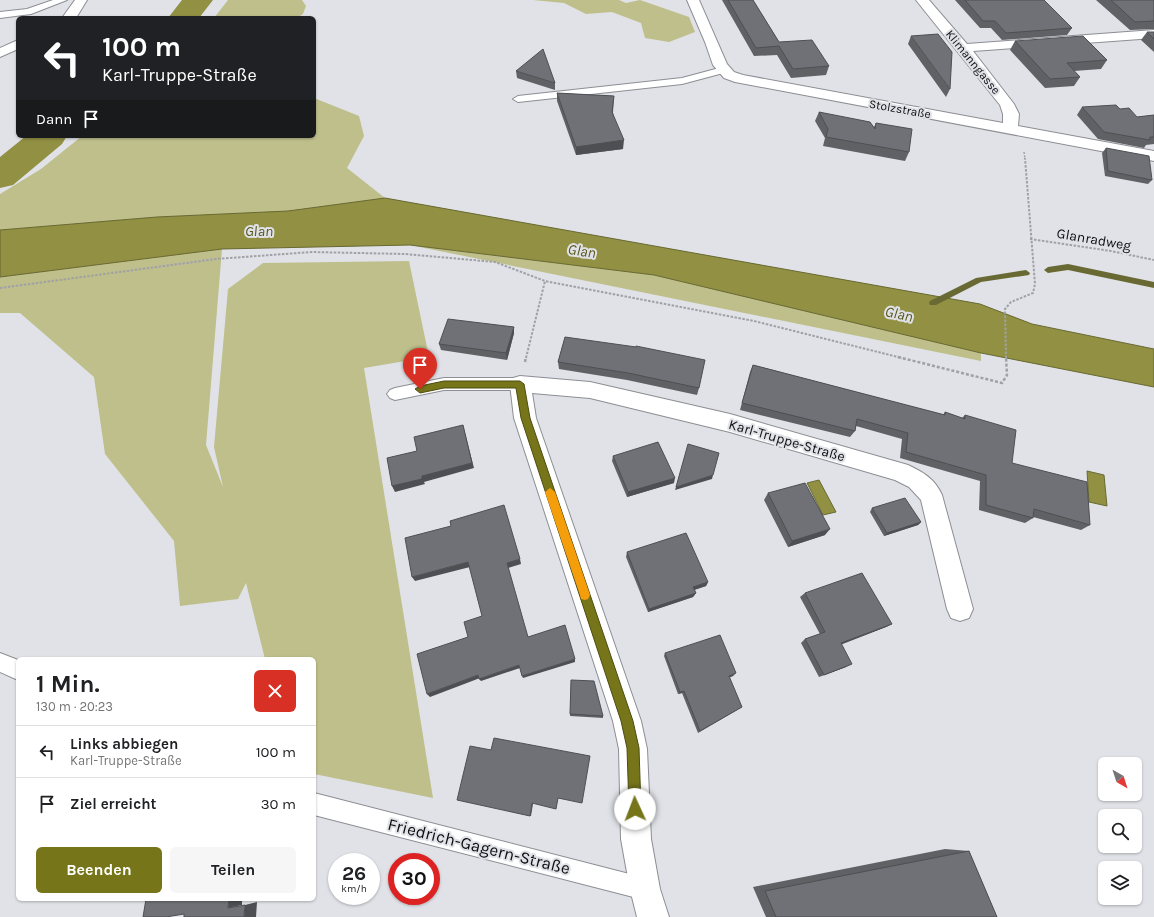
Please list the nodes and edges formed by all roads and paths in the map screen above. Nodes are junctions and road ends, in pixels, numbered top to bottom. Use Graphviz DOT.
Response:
graph roads {
  1 [pos="62,0"];
  2 [pos="81,0"];
  3 [pos="693,0"];
  4 [pos="922,0"];
  5 [pos="0,15"];
  6 [pos="71,16"];
  7 [pos="1154,34"];
  8 [pos="16,45"];
  9 [pos="963,48"];
  10 [pos="0,53"];
  11 [pos="723,70"];
  12 [pos="518,99"];
  13 [pos="1017,130"];
  14 [pos="1154,156"];
  15 [pos="1030,239"];
  16 [pos="1154,260"];
  17 [pos="545,281"];
  18 [pos="0,288"];
  19 [pos="520,384"];
  20 [pos="395,394"];
  21 [pos="960,609"];
  22 [pos="0,662"];
  23 [pos="16,669"];
  24 [pos="316,805"];
  25 [pos="645,889"];
  26 [pos="653,917"];
  1 -- 5 [label="lane"];
  2 -- 6 [label="street"];
  3 -- 11 [label="street"];
  4 -- 9 [label="street, Klimanngasse"];
  7 -- 9 [label="street"];
  8 -- 10 [label="street"];
  9 -- 13 [label="street, Klimanngasse"];
  11 -- 12 [label="lane"];
  11 -- 13 [label="street, Stolzstraße"];
  13 -- 14 [label="street, Stolzstraße"];
  13 -- 15 [label="path"];
  15 -- 16 [label="path, Glanradweg"];
  15 -- 17 [label="path"];
  17 -- 18 [label="path"];
  17 -- 19 [label="path"];
  19 -- 20 [label="lane, Karl-Truppe-Straße"];
  19 -- 21 [label="street, Karl-Truppe-Straße"];
  19 -- 25 [label="street"];
  22 -- 23 [label="lane"];
  24 -- 25 [label="lane, Friedrich-Gagern-Straße"];
  25 -- 26 [label="street"];
}
